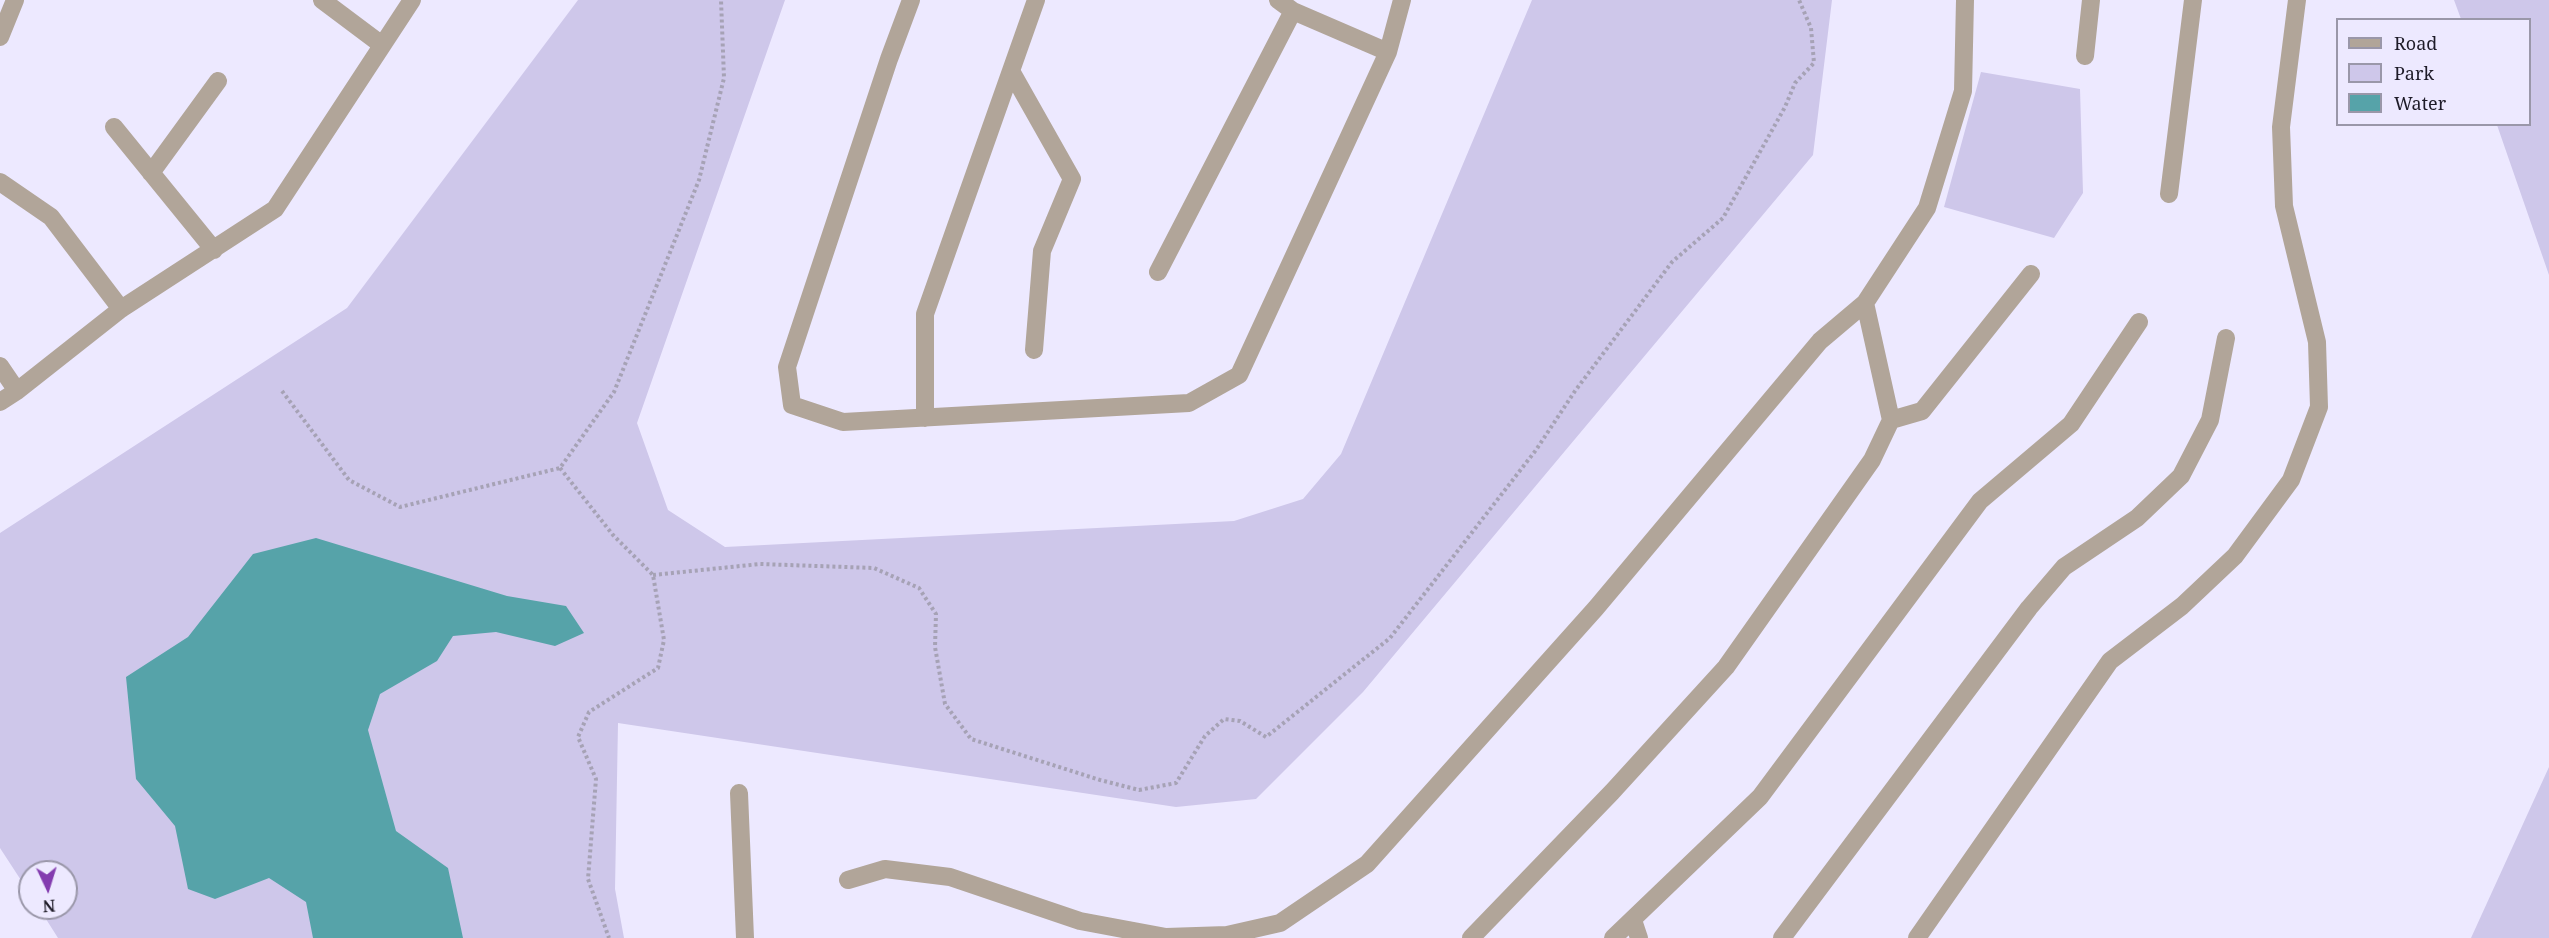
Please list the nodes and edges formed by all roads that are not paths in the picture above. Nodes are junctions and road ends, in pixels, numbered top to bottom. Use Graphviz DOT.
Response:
graph roads {
  1 [pos="15,0"];
  2 [pos="322,0"];
  3 [pos="412,0"];
  4 [pos="911,0"];
  5 [pos="1036,0"];
  6 [pos="1402,0"];
  7 [pos="1965,0"];
  8 [pos="2091,0"];
  9 [pos="2193,0"];
  10 [pos="2296,0"];
  11 [pos="1286,6"];
  12 [pos="0,38"];
  13 [pos="382,45"];
  14 [pos="1388,52"];
  15 [pos="2085,56"];
  16 [pos="1011,71"];
  17 [pos="218,81"];
  18 [pos="114,127"];
  19 [pos="151,173"];
  20 [pos="0,182"];
  21 [pos="2169,194"];
  22 [pos="214,250"];
  23 [pos="1158,272"];
  24 [pos="2031,274"];
  25 [pos="1865,303"];
  26 [pos="121,309"];
  27 [pos="2139,322"];
  28 [pos="2226,339"];
  29 [pos="1034,350"];
  30 [pos="0,366"];
  31 [pos="18,391"];
  32 [pos="0,402"];
  33 [pos="925,417"];
  34 [pos="1891,420"];
  35 [pos="739,793"];
  36 [pos="848,880"];
  37 [pos="1633,920"];
  38 [pos="745,938"];
  39 [pos="1471,938"];
  40 [pos="1613,938"];
  41 [pos="1639,938"];
  42 [pos="1782,938"];
  43 [pos="1917,938"];
  1 -- 12 [label="street"];
  2 -- 13 [label="street"];
  3 -- 13 [label="street"];
  4 -- 33 [label="street"];
  5 -- 16 [label="street"];
  6 -- 14 [label="street"];
  7 -- 25 [label="street"];
  8 -- 15 [label="street"];
  9 -- 21 [label="street"];
  10 -- 43 [label="street"];
  11 -- 14 [label="street"];
  11 -- 23 [label="street"];
  13 -- 22 [label="street"];
  14 -- 33 [label="street"];
  16 -- 29 [label="street"];
  16 -- 33 [label="street"];
  17 -- 19 [label="street"];
  18 -- 19 [label="street"];
  19 -- 22 [label="street"];
  20 -- 26 [label="street"];
  22 -- 26 [label="street"];
  24 -- 34 [label="street"];
  25 -- 34 [label="street"];
  25 -- 36 [label="street"];
  26 -- 31 [label="street"];
  27 -- 37 [label="street"];
  28 -- 42 [label="street"];
  30 -- 31 [label="street"];
  31 -- 32 [label="street"];
  34 -- 39 [label="street"];
  35 -- 38 [label="street"];
  37 -- 40 [label="street"];
  37 -- 41 [label="street"];
}
